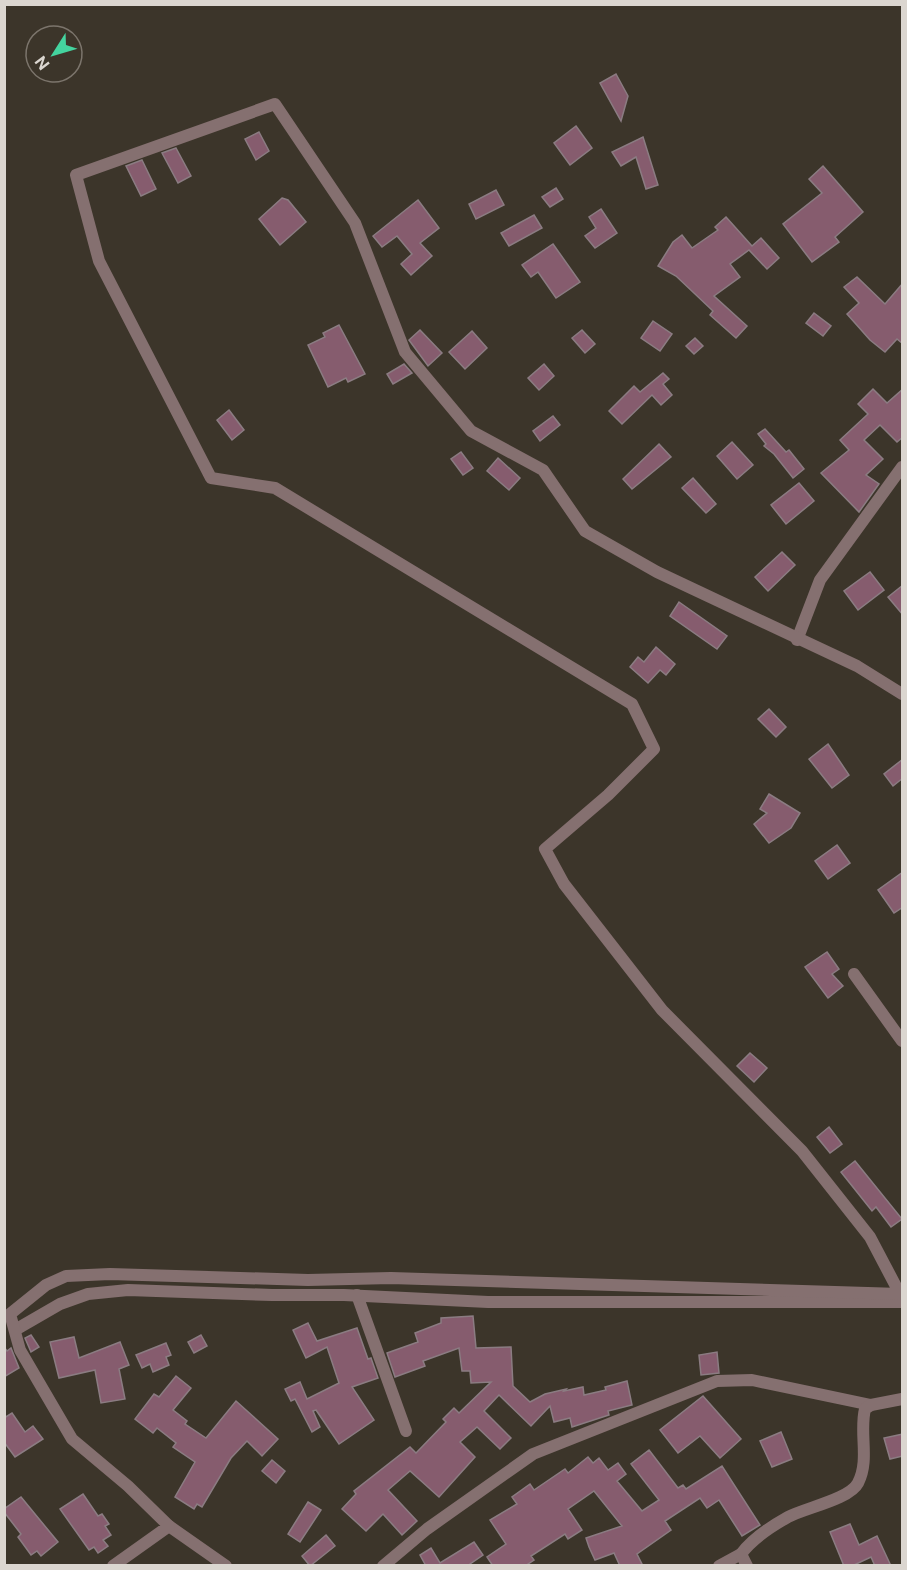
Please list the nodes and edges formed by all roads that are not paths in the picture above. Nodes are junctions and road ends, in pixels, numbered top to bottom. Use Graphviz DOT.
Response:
graph roads {
  1 [pos="903,467"];
  2 [pos="797,640"];
  3 [pos="903,694"];
  4 [pos="854,974"];
  5 [pos="903,1041"];
  6 [pos="357,1295"];
  7 [pos="903,1302"];
  8 [pos="7,1315"];
  9 [pos="15,1330"];
  10 [pos="903,1399"];
  11 [pos="871,1405"];
  12 [pos="406,1431"];
  13 [pos="169,1526"];
  14 [pos="744,1560"];
  15 [pos="112,1566"];
  16 [pos="226,1566"];
  17 [pos="383,1566"];
  18 [pos="719,1566"];
  1 -- 2 [label="street"];
  2 -- 3 [label="street"];
  2 -- 8 [label="street"];
  4 -- 5 [label="street"];
  6 -- 7 [label="street"];
  6 -- 9 [label="street"];
  6 -- 12 [label="street"];
  8 -- 9 [label="street"];
  9 -- 13 [label="street"];
  10 -- 11 [label="street"];
  11 -- 14 [label="street"];
  11 -- 17 [label="street"];
  13 -- 15 [label="street"];
  13 -- 16 [label="street"];
  14 -- 18 [label="street"];
}
